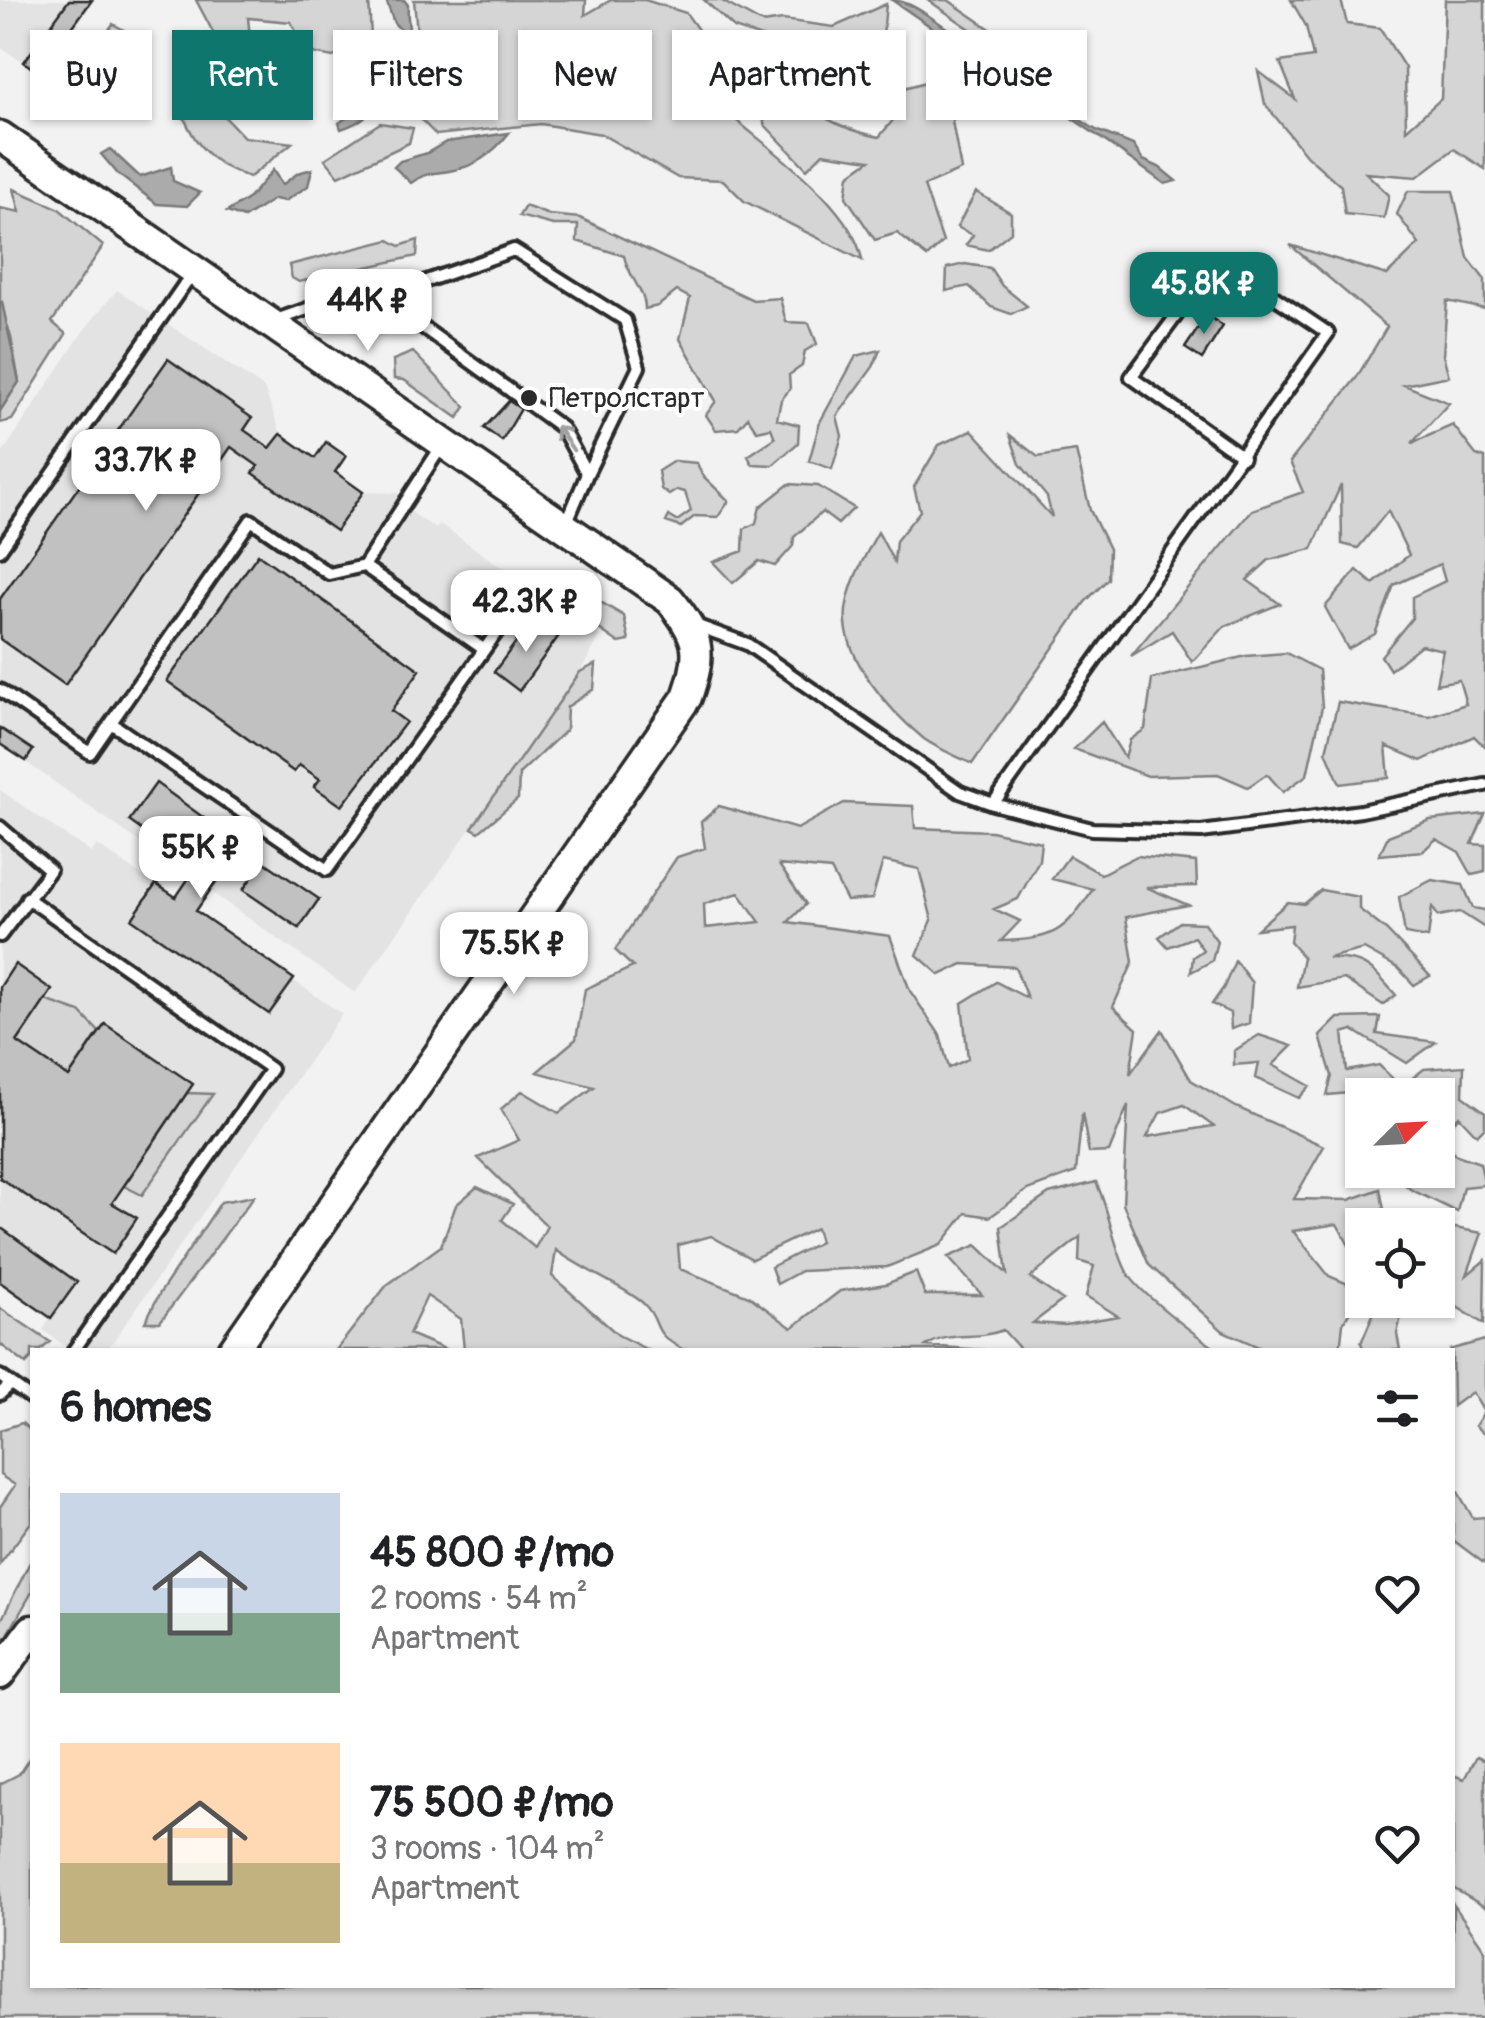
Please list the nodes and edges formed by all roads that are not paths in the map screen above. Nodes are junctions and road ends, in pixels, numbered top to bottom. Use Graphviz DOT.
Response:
graph roads {
  1 [pos="0,136"];
  2 [pos="193,271"];
  3 [pos="381,297"];
  4 [pos="271,321"];
  5 [pos="444,442"];
  6 [pos="1243,457"];
  7 [pos="587,474"];
  8 [pos="566,525"];
  9 [pos="0,550"];
  10 [pos="364,566"];
  11 [pos="524,594"];
  12 [pos="689,624"];
  13 [pos="482,648"];
  14 [pos="0,690"];
  15 [pos="111,722"];
  16 [pos="1485,785"];
  17 [pos="993,804"];
  18 [pos="0,826"];
  19 [pos="27,898"];
  20 [pos="0,936"];
  21 [pos="75,1348"];
  22 [pos="234,1348"];
  23 [pos="0,1376"];
  24 [pos="11,1384"];
  25 [pos="0,1394"];
  26 [pos="30,1398"];
  27 [pos="30,1633"];
  28 [pos="0,1674"];
  1 -- 2 [label="street"];
  2 -- 4 [label="street"];
  2 -- 9 [label="lane"];
  3 -- 4 [label="lane"];
  7 -- 3 [label="lane, one-way"];
  3 -- 7 [label="lane"];
  4 -- 5 [label="street"];
  5 -- 8 [label="street"];
  5 -- 10 [label="lane"];
  6 -- 6 [label="lane"];
  6 -- 17 [label="lane"];
  7 -- 8 [label="lane"];
  8 -- 12 [label="street"];
  10 -- 13 [label="lane"];
  10 -- 15 [label="lane"];
  11 -- 13 [label="lane"];
  12 -- 17 [label="lane"];
  12 -- 22 [label="street"];
  13 -- 15 [label="lane"];
  14 -- 15 [label="lane"];
  16 -- 17 [label="lane"];
  18 -- 19 [label="lane"];
  19 -- 20 [label="lane"];
  19 -- 21 [label="lane"];
  23 -- 24 [label="lane"];
  24 -- 25 [label="lane"];
  24 -- 26 [label="lane"];
  27 -- 28 [label="street"];
}
